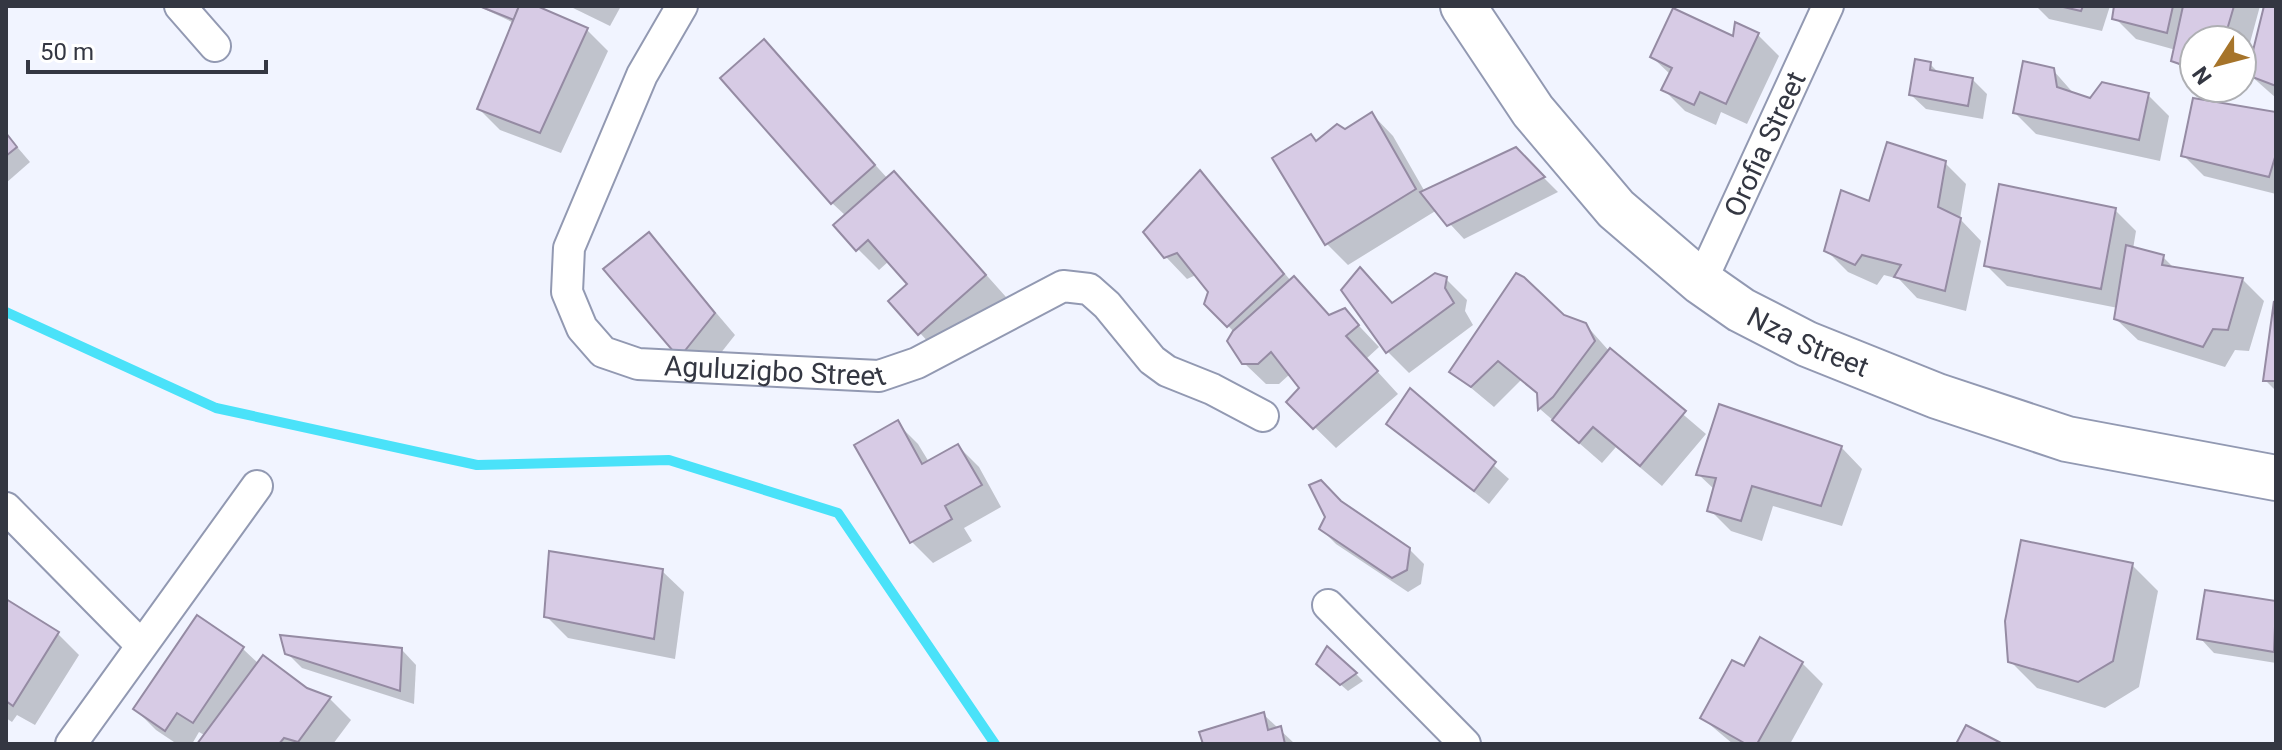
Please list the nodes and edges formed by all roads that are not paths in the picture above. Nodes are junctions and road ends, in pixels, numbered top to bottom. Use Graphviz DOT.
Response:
graph roads {
  1 [pos="180,6"];
  2 [pos="682,6"];
  3 [pos="1463,6"];
  4 [pos="1828,6"];
  5 [pos="215,46"];
  6 [pos="1701,282"];
  7 [pos="1263,416"];
  8 [pos="2276,478"];
  9 [pos="257,486"];
  10 [pos="6,508"];
  11 [pos="1328,605"];
  12 [pos="141,645"];
  13 [pos="71,744"];
  14 [pos="1465,744"];
  1 -- 5 [label="street"];
  2 -- 7 [label="street, Aguluzigbo Street"];
  3 -- 6 [label="street, Nza Street"];
  4 -- 6 [label="street, Orofia Street"];
  6 -- 8 [label="street, Nza Street"];
  9 -- 12 [label="street"];
  10 -- 12 [label="street"];
  11 -- 14 [label="street"];
  12 -- 13 [label="street"];
}
